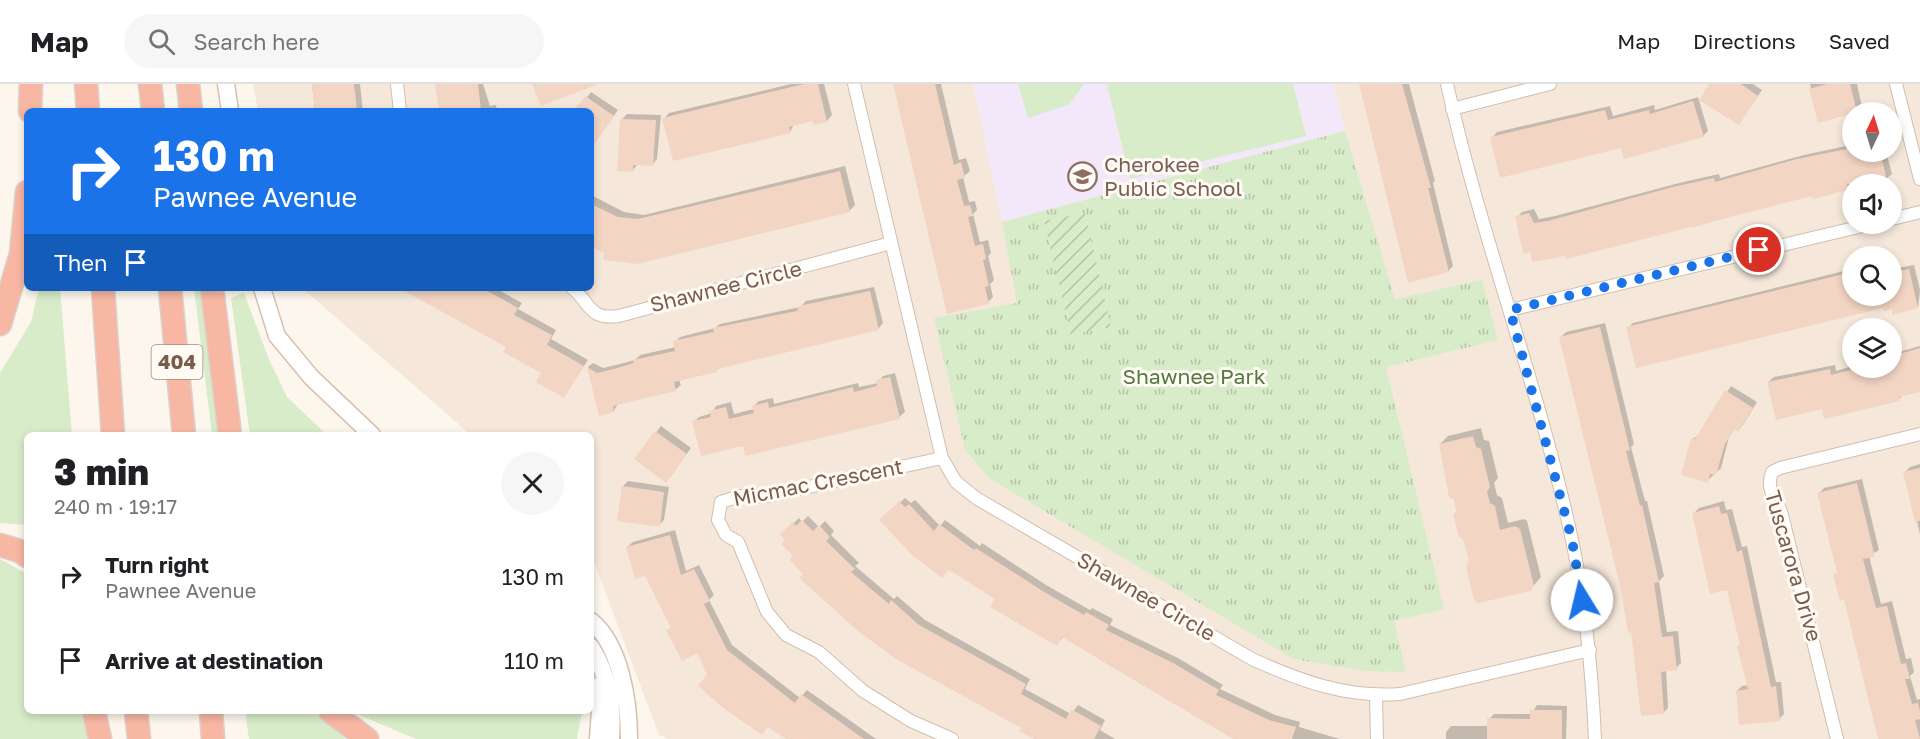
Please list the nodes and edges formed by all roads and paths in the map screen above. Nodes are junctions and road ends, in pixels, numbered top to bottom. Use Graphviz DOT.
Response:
graph roads {
  1 [pos="31,84"];
  2 [pos="86,84"];
  3 [pos="150,84"];
  4 [pos="188,84"];
  5 [pos="226,84"];
  6 [pos="397,84"];
  7 [pos="854,84"];
  8 [pos="1447,84"];
  9 [pos="1550,84"];
  10 [pos="1896,84"];
  11 [pos="30,108"];
  12 [pos="88,108"];
  13 [pos="153,108"];
  14 [pos="191,108"];
  15 [pos="230,108"];
  16 [pos="400,108"];
  17 [pos="1452,109"];
  18 [pos="1920,179"];
  19 [pos="1920,212"];
  20 [pos="1902,216"];
  21 [pos="24,223"];
  22 [pos="1842,231"];
  23 [pos="891,243"];
  24 [pos="103,291"];
  25 [pos="170,291"];
  26 [pos="212,291"];
  27 [pos="263,291"];
  28 [pos="574,291"];
  29 [pos="1510,310"];
  30 [pos="0,324"];
  31 [pos="113,432"];
  32 [pos="184,432"];
  33 [pos="230,432"];
  34 [pos="369,432"];
  35 [pos="1920,434"];
  36 [pos="942,458"];
  37 [pos="0,545"];
  38 [pos="24,554"];
  39 [pos="594,625"];
  40 [pos="1590,650"];
  41 [pos="594,652"];
  42 [pos="594,673"];
  43 [pos="1376,696"];
  44 [pos="95,714"];
  45 [pos="136,714"];
  46 [pos="211,714"];
  47 [pos="334,714"];
  48 [pos="100,739"];
  49 [pos="139,739"];
  50 [pos="213,739"];
  51 [pos="367,739"];
  52 [pos="598,739"];
  53 [pos="611,739"];
  54 [pos="629,739"];
  55 [pos="952,739"];
  56 [pos="1377,739"];
  57 [pos="1595,739"];
  58 [pos="1837,739"];
  1 -- 11 [label="highway"];
  2 -- 12 [label="highway"];
  3 -- 13 [label="highway"];
  4 -- 14 [label="highway"];
  5 -- 15 [label="street"];
  6 -- 16 [label="street"];
  7 -- 23 [label="street, Shawnee Circle"];
  8 -- 17 [label="street"];
  9 -- 17 [label="street"];
  10 -- 18 [label="street"];
  17 -- 29 [label="street"];
  19 -- 20 [label="street"];
  21 -- 30 [label="highway"];
  22 -- 29 [label="street"];
  23 -- 28 [label="street, Shawnee Circle"];
  23 -- 36 [label="street, Shawnee Circle"];
  24 -- 31 [label="highway"];
  25 -- 32 [label="highway, 404"];
  26 -- 33 [label="highway"];
  27 -- 34 [label="street"];
  29 -- 40 [label="street"];
  35 -- 58 [label="street, Tuscarora Drive"];
  36 -- 43 [label="street, Shawnee Circle"];
  36 -- 55 [label="street, Micmac Crescent"];
  37 -- 38 [label="highway"];
  39 -- 54 [label="street"];
  40 -- 43 [label="street, Shawnee Circle"];
  40 -- 57 [label="street"];
  41 -- 53 [label="street"];
  42 -- 52 [label="street"];
  43 -- 56 [label="street"];
  44 -- 48 [label="highway"];
  45 -- 49 [label="highway"];
  46 -- 50 [label="highway"];
  47 -- 51 [label="highway"];
}
